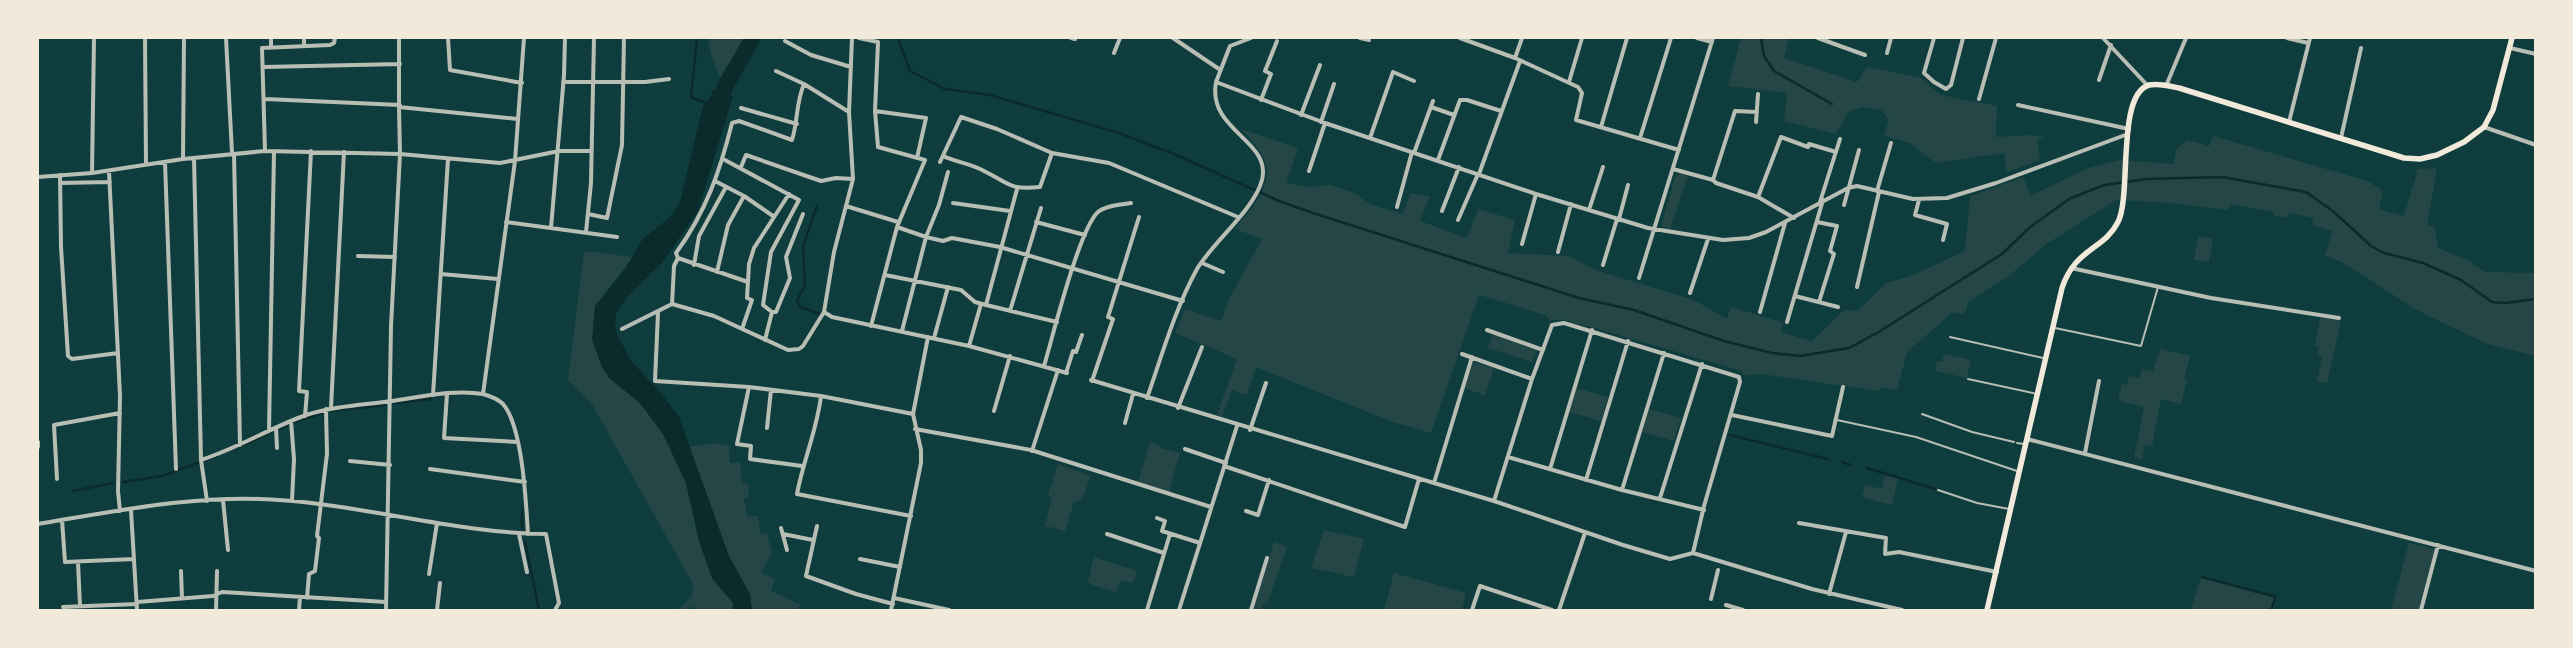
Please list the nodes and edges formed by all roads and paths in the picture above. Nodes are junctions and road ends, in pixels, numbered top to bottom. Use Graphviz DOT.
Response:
graph roads {
  1 [pos="94,38"];
  2 [pos="145,38"];
  3 [pos="184,38"];
  4 [pos="226,38"];
  5 [pos="272,38"];
  6 [pos="304,38"];
  7 [pos="335,38"];
  8 [pos="399,38"];
  9 [pos="448,38"];
  10 [pos="524,38"];
  11 [pos="565,38"];
  12 [pos="594,38"];
  13 [pos="624,38"];
  14 [pos="852,38"];
  15 [pos="859,38"];
  16 [pos="1120,38"];
  17 [pos="1173,38"];
  18 [pos="1251,38"];
  19 [pos="1360,38"];
  20 [pos="1460,38"];
  21 [pos="1522,38"];
  22 [pos="1582,38"];
  23 [pos="1627,38"];
  24 [pos="1672,38"];
  25 [pos="1697,38"];
  26 [pos="1818,38"];
  27 [pos="1891,38"];
  28 [pos="1934,38"];
  29 [pos="1963,38"];
  30 [pos="1996,38"];
  31 [pos="2103,38"];
  32 [pos="2186,38"];
  33 [pos="2287,38"];
  34 [pos="2310,38"];
  35 [pos="2512,38"];
  36 [pos="1369,40"];
  37 [pos="1474,40"];
  38 [pos="1713,40"];
  39 [pos="785,41"];
  40 [pos="1277,41"];
  41 [pos="2308,43"];
  42 [pos="2111,45"];
  43 [pos="304,46"];
  44 [pos="271,47"];
  45 [pos="2361,48"];
  46 [pos="2510,48"];
  47 [pos="1114,53"];
  48 [pos="1887,53"];
  49 [pos="2536,54"];
  50 [pos="1864,55"];
  51 [pos="1515,58"];
  52 [pos="1520,61"];
  53 [pos="400,64"];
  54 [pos="1320,65"];
  55 [pos="263,67"];
  56 [pos="852,67"];
  57 [pos="1219,69"];
  58 [pos="776,71"];
  59 [pos="669,79"];
  60 [pos="2099,80"];
  61 [pos="1414,81"];
  62 [pos="563,82"];
  63 [pos="623,82"];
  64 [pos="1216,82"];
  65 [pos="1569,82"];
  66 [pos="522,83"];
  67 [pos="592,83"];
  68 [pos="804,84"];
  69 [pos="1334,84"];
  70 [pos="2148,86"];
  71 [pos="2166,86"];
  72 [pos="1758,94"];
  73 [pos="265,99"];
  74 [pos="1979,99"];
  75 [pos="1261,100"];
  76 [pos="1433,101"];
  77 [pos="2018,105"];
  78 [pos="400,106"];
  79 [pos="1431,107"];
  80 [pos="741,108"];
  81 [pos="876,111"];
  82 [pos="1501,111"];
  83 [pos="849,112"];
  84 [pos="1757,112"];
  85 [pos="1301,115"];
  86 [pos="1454,115"];
  87 [pos="518,119"];
  88 [pos="1756,122"];
  89 [pos="2289,122"];
  90 [pos="1323,123"];
  91 [pos="797,124"];
  92 [pos="2484,127"];
  93 [pos="1601,128"];
  94 [pos="2128,132"];
  95 [pos="1370,138"];
  96 [pos="1640,138"];
  97 [pos="2341,138"];
  98 [pos="1840,139"];
  99 [pos="1891,143"];
  100 [pos="2536,144"];
  101 [pos="1679,150"];
  102 [pos="1859,150"];
  103 [pos="274,151"];
  104 [pos="311,151"];
  105 [pos="559,151"];
  106 [pos="591,151"];
  107 [pos="265,152"];
  108 [pos="344,152"];
  109 [pos="1413,152"];
  110 [pos="1836,152"];
  111 [pos="1052,153"];
  112 [pos="233,154"];
  113 [pos="400,154"];
  114 [pos="943,156"];
  115 [pos="183,157"];
  116 [pos="194,158"];
  117 [pos="917,158"];
  118 [pos="448,159"];
  119 [pos="723,159"];
  120 [pos="1438,160"];
  121 [pos="515,161"];
  122 [pos="165,162"];
  123 [pos="940,162"];
  124 [pos="146,164"];
  125 [pos="741,167"];
  126 [pos="1458,167"];
  127 [pos="1603,167"];
  128 [pos="1673,169"];
  129 [pos="109,171"];
  130 [pos="948,172"];
  131 [pos="1309,172"];
  132 [pos="92,173"];
  133 [pos="1479,174"];
  134 [pos="60,175"];
  135 [pos="38,177"];
  136 [pos="853,179"];
  137 [pos="1713,180"];
  138 [pos="715,181"];
  139 [pos="110,182"];
  140 [pos="60,183"];
  141 [pos="1628,185"];
  142 [pos="726,187"];
  143 [pos="1848,188"];
  144 [pos="1017,189"];
  145 [pos="1878,191"];
  146 [pos="789,194"];
  147 [pos="1536,194"];
  148 [pos="744,196"];
  149 [pos="1758,198"];
  150 [pos="1919,200"];
  151 [pos="1822,201"];
  152 [pos="1131,202"];
  153 [pos="953,203"];
  154 [pos="1571,204"];
  155 [pos="1844,205"];
  156 [pos="846,206"];
  157 [pos="1397,207"];
  158 [pos="1040,208"];
  159 [pos="1010,210"];
  160 [pos="1589,210"];
  161 [pos="1442,211"];
  162 [pos="588,214"];
  163 [pos="804,214"];
  164 [pos="773,216"];
  165 [pos="1139,217"];
  166 [pos="1238,217"];
  167 [pos="1794,218"];
  168 [pos="1618,219"];
  169 [pos="1458,220"];
  170 [pos="506,222"];
  171 [pos="1036,222"];
  172 [pos="1817,222"];
  173 [pos="1785,223"];
  174 [pos="898,225"];
  175 [pos="551,228"];
  176 [pos="1655,230"];
  177 [pos="586,232"];
  178 [pos="1085,234"];
  179 [pos="617,237"];
  180 [pos="926,238"];
  181 [pos="1708,239"];
  182 [pos="1943,240"];
  183 [pos="1522,244"];
  184 [pos="1000,247"];
  185 [pos="1558,252"];
  186 [pos="1026,254"];
  187 [pos="358,256"];
  188 [pos="395,257"];
  189 [pos="678,258"];
  190 [pos="1202,263"];
  191 [pos="694,264"];
  192 [pos="1603,265"];
  193 [pos="1074,267"];
  194 [pos="2070,268"];
  195 [pos="717,272"];
  196 [pos="1223,272"];
  197 [pos="441,274"];
  198 [pos="885,275"];
  199 [pos="1640,278"];
  200 [pos="498,279"];
  201 [pos="1119,281"];
  202 [pos="748,282"];
  203 [pos="915,282"];
  204 [pos="948,287"];
  205 [pos="1857,287"];
  206 [pos="2158,287"];
  207 [pos="1690,292"];
  208 [pos="1795,296"];
  209 [pos="1183,301"];
  210 [pos="1819,302"];
  211 [pos="672,304"];
  212 [pos="981,304"];
  213 [pos="986,305"];
  214 [pos="1838,307"];
  215 [pos="1010,311"];
  216 [pos="658,312"];
  217 [pos="772,312"];
  218 [pos="824,312"];
  219 [pos="1760,312"];
  220 [pos="2339,318"];
  221 [pos="1057,322"];
  222 [pos="1787,322"];
  223 [pos="871,326"];
  224 [pos="2053,327"];
  225 [pos="622,328"];
  226 [pos="742,329"];
  227 [pos="1487,330"];
  228 [pos="1592,330"];
  229 [pos="902,331"];
  230 [pos="1082,335"];
  231 [pos="928,336"];
  232 [pos="1950,337"];
  233 [pos="934,338"];
  234 [pos="765,340"];
  235 [pos="1628,341"];
  236 [pos="969,346"];
  237 [pos="1202,347"];
  238 [pos="1543,350"];
  239 [pos="1664,352"];
  240 [pos="118,353"];
  241 [pos="1462,354"];
  242 [pos="1010,356"];
  243 [pos="1472,357"];
  244 [pos="2045,359"];
  245 [pos="1702,364"];
  246 [pos="1044,366"];
  247 [pos="1058,370"];
  248 [pos="1532,379"];
  249 [pos="1968,379"];
  250 [pos="2099,381"];
  251 [pos="1266,383"];
  252 [pos="749,387"];
  253 [pos="1843,387"];
  254 [pos="771,390"];
  255 [pos="447,394"];
  256 [pos="483,394"];
  257 [pos="1134,394"];
  258 [pos="2037,394"];
  259 [pos="433,395"];
  260 [pos="821,396"];
  261 [pos="1147,398"];
  262 [pos="390,401"];
  263 [pos="329,408"];
  264 [pos="1178,408"];
  265 [pos="994,411"];
  266 [pos="120,413"];
  267 [pos="913,414"];
  268 [pos="1922,414"];
  269 [pos="1732,415"];
  270 [pos="305,416"];
  271 [pos="1837,420"];
  272 [pos="291,421"];
  273 [pos="1125,423"];
  274 [pos="1237,426"];
  275 [pos="276,428"];
  276 [pos="768,428"];
  277 [pos="916,429"];
  278 [pos="1250,430"];
  279 [pos="269,431"];
  280 [pos="38,442"];
  281 [pos="518,442"];
  282 [pos="2014,442"];
  283 [pos="2026,442"];
  284 [pos="2017,443"];
  285 [pos="240,445"];
  286 [pos="38,448"];
  287 [pos="278,448"];
  288 [pos="1185,449"];
  289 [pos="1032,451"];
  290 [pos="2084,454"];
  291 [pos="1508,457"];
  292 [pos="201,460"];
  293 [pos="350,461"];
  294 [pos="1225,464"];
  295 [pos="390,465"];
  296 [pos="802,466"];
  297 [pos="176,468"];
  298 [pos="430,469"];
  299 [pos="1550,469"];
  300 [pos="2019,472"];
  301 [pos="57,479"];
  302 [pos="1419,479"];
  303 [pos="1269,480"];
  304 [pos="1586,480"];
  305 [pos="525,482"];
  306 [pos="1434,483"];
  307 [pos="1622,490"];
  308 [pos="1938,490"];
  309 [pos="1660,498"];
  310 [pos="223,500"];
  311 [pos="207,501"];
  312 [pos="292,501"];
  313 [pos="1494,501"];
  314 [pos="321,505"];
  315 [pos="1211,507"];
  316 [pos="2011,509"];
  317 [pos="131,510"];
  318 [pos="1704,510"];
  319 [pos="120,511"];
  320 [pos="1246,511"];
  321 [pos="386,514"];
  322 [pos="911,516"];
  323 [pos="1157,518"];
  324 [pos="62,520"];
  325 [pos="437,523"];
  326 [pos="1799,523"];
  327 [pos="38,524"];
  328 [pos="817,526"];
  329 [pos="781,528"];
  330 [pos="1846,532"];
  331 [pos="1585,533"];
  332 [pos="518,534"];
  333 [pos="528,534"];
  334 [pos="783,534"];
  335 [pos="1107,534"];
  336 [pos="1170,534"];
  337 [pos="813,540"];
  338 [pos="1200,543"];
  339 [pos="2438,545"];
  340 [pos="228,550"];
  341 [pos="787,550"];
  342 [pos="1164,553"];
  343 [pos="1693,553"];
  344 [pos="1267,558"];
  345 [pos="134,559"];
  346 [pos="860,559"];
  347 [pos="78,562"];
  348 [pos="900,567"];
  349 [pos="1718,570"];
  350 [pos="181,571"];
  351 [pos="217,571"];
  352 [pos="2536,571"];
  353 [pos="527,572"];
  354 [pos="1997,572"];
  355 [pos="429,574"];
  356 [pos="440,583"];
  357 [pos="217,594"];
  358 [pos="1829,594"];
  359 [pos="300,597"];
  360 [pos="182,598"];
  361 [pos="307,598"];
  362 [pos="894,598"];
  363 [pos="1711,599"];
  364 [pos="386,602"];
  365 [pos="137,603"];
  366 [pos="893,604"];
  367 [pos="1726,605"];
  368 [pos="80,606"];
  369 [pos="63,607"];
  370 [pos="138,610"];
  371 [pos="216,610"];
  372 [pos="299,610"];
  373 [pos="386,610"];
  374 [pos="437,610"];
  375 [pos="555,610"];
  376 [pos="891,610"];
  377 [pos="948,610"];
  378 [pos="1147,610"];
  379 [pos="1179,610"];
  380 [pos="1251,610"];
  381 [pos="1472,610"];
  382 [pos="1552,610"];
  383 [pos="1559,610"];
  384 [pos="1743,610"];
  385 [pos="1902,610"];
  386 [pos="1988,610"];
  387 [pos="2420,610"];
  1 -- 132 [label="street"];
  2 -- 124 [label="street"];
  3 -- 115 [label="street"];
  4 -- 112 [label="street"];
  5 -- 44 [label="street"];
  6 -- 43 [label="street"];
  7 -- 43 [label="street"];
  8 -- 53 [label="street"];
  9 -- 66 [label="street"];
  10 -- 66 [label="street"];
  11 -- 62 [label="street"];
  12 -- 67 [label="street"];
  13 -- 63 [label="street"];
  14 -- 56 [label="street"];
  15 -- 81 [label="street"];
  16 -- 47 [label="street"];
  17 -- 57 [label="street"];
  18 -- 57 [label="street"];
  19 -- 36 [label="street"];
  20 -- 37 [label="street"];
  21 -- 51 [label="street"];
  22 -- 65 [label="street"];
  23 -- 93 [label="street"];
  24 -- 96 [label="street"];
  25 -- 38 [label="street"];
  26 -- 50 [label="street"];
  27 -- 48 [label="street"];
  28 -- 29 [label="street"];
  30 -- 74 [label="street"];
  31 -- 42 [label="street"];
  32 -- 71 [label="street"];
  33 -- 41 [label="street"];
  34 -- 41 [label="street"];
  35 -- 46 [label="main road"];
  37 -- 51 [label="street"];
  38 -- 101 [label="street"];
  39 -- 56 [label="street"];
  40 -- 75 [label="street"];
  41 -- 89 [label="street"];
  42 -- 60 [label="street"];
  42 -- 70 [label="street"];
  43 -- 44 [label="street"];
  44 -- 55 [label="street"];
  45 -- 97 [label="street"];
  46 -- 49 [label="street"];
  46 -- 92 [label="main road"];
  51 -- 52 [label="street"];
  52 -- 65 [label="street"];
  52 -- 82 [label="street"];
  53 -- 55 [label="street"];
  53 -- 78 [label="street"];
  54 -- 85 [label="street"];
  55 -- 73 [label="street"];
  56 -- 83 [label="street"];
  57 -- 64 [label="street"];
  58 -- 68 [label="street"];
  59 -- 63 [label="street"];
  61 -- 95 [label="street"];
  62 -- 67 [label="street"];
  62 -- 105 [label="street"];
  63 -- 67 [label="street"];
  63 -- 162 [label="street"];
  64 -- 75 [label="street"];
  64 -- 166 [label="street"];
  65 -- 93 [label="street"];
  66 -- 87 [label="street"];
  67 -- 106 [label="street"];
  68 -- 83 [label="street"];
  68 -- 91 [label="street"];
  69 -- 90 [label="street"];
  70 -- 71 [label="main road"];
  70 -- 94 [label="main road"];
  71 -- 89 [label="main road"];
  72 -- 84 [label="street"];
  73 -- 78 [label="street"];
  73 -- 107 [label="street"];
  75 -- 85 [label="street"];
  76 -- 79 [label="street"];
  77 -- 94 [label="street"];
  78 -- 87 [label="street"];
  78 -- 113 [label="street"];
  79 -- 86 [label="street"];
  79 -- 109 [label="street"];
  80 -- 91 [label="street"];
  81 -- 117 [label="street"];
  81 -- 117 [label="street"];
  82 -- 86 [label="street"];
  82 -- 133 [label="street"];
  83 -- 136 [label="street"];
  84 -- 88 [label="street"];
  84 -- 137 [label="street"];
  85 -- 90 [label="street"];
  86 -- 120 [label="street"];
  87 -- 121 [label="street"];
  89 -- 97 [label="main road"];
  90 -- 95 [label="street"];
  90 -- 131 [label="street"];
  91 -- 119 [label="street"];
  92 -- 97 [label="main road"];
  92 -- 100 [label="street"];
  93 -- 96 [label="street"];
  94 -- 150 [label="street"];
  94 -- 194 [label="main road"];
  95 -- 109 [label="street"];
  96 -- 101 [label="street"];
  98 -- 110 [label="street"];
  99 -- 145 [label="street"];
  101 -- 128 [label="street"];
  102 -- 143 [label="street"];
  103 -- 104 [label="street"];
  103 -- 107 [label="street"];
  103 -- 279 [label="street"];
  104 -- 108 [label="street"];
  104 -- 270 [label="street"];
  105 -- 106 [label="street"];
  105 -- 121 [label="street"];
  105 -- 175 [label="street"];
  106 -- 162 [label="street"];
  107 -- 112 [label="street"];
  108 -- 113 [label="street"];
  108 -- 263 [label="street"];
  109 -- 120 [label="street"];
  109 -- 157 [label="street"];
  110 -- 149 [label="street"];
  110 -- 151 [label="street"];
  111 -- 114 [label="street"];
  111 -- 144 [label="street"];
  111 -- 166 [label="street"];
  112 -- 116 [label="street"];
  112 -- 285 [label="street"];
  113 -- 118 [label="street"];
  113 -- 188 [label="street"];
  114 -- 123 [label="street"];
  114 -- 144 [label="street"];
  115 -- 116 [label="street"];
  115 -- 122 [label="street"];
  116 -- 292 [label="street"];
  117 -- 174 [label="street"];
  118 -- 121 [label="street"];
  118 -- 197 [label="street"];
  119 -- 125 [label="street"];
  119 -- 138 [label="street"];
  120 -- 126 [label="street"];
  121 -- 170 [label="street"];
  122 -- 124 [label="street"];
  122 -- 297 [label="street"];
  124 -- 129 [label="street"];
  125 -- 136 [label="street"];
  125 -- 146 [label="street"];
  126 -- 133 [label="street"];
  126 -- 161 [label="street"];
  127 -- 160 [label="street"];
  128 -- 137 [label="street"];
  128 -- 176 [label="street"];
  129 -- 132 [label="street"];
  129 -- 139 [label="street"];
  130 -- 180 [label="street"];
  132 -- 134 [label="street"];
  133 -- 147 [label="street"];
  133 -- 169 [label="street"];
  134 -- 135 [label="street"];
  134 -- 140 [label="street"];
  136 -- 156 [label="street"];
  137 -- 149 [label="street"];
  138 -- 142 [label="street"];
  138 -- 189 [label="street"];
  139 -- 140 [label="street"];
  139 -- 240 [label="street"];
  140 -- 240 [label="street"];
  141 -- 168 [label="street"];
  142 -- 148 [label="street"];
  142 -- 191 [label="street"];
  143 -- 145 [label="street"];
  143 -- 151 [label="street"];
  143 -- 155 [label="street"];
  144 -- 159 [label="street"];
  145 -- 150 [label="street"];
  145 -- 205 [label="street"];
  146 -- 164 [label="street"];
  146 -- 217 [label="street"];
  147 -- 154 [label="street"];
  147 -- 183 [label="street"];
  148 -- 164 [label="street"];
  148 -- 195 [label="street"];
  149 -- 167 [label="street"];
  150 -- 182 [label="street"];
  151 -- 167 [label="street"];
  151 -- 172 [label="street"];
  152 -- 178 [label="street"];
  153 -- 159 [label="street"];
  154 -- 160 [label="street"];
  154 -- 185 [label="street"];
  156 -- 174 [label="street"];
  156 -- 218 [label="street"];
  158 -- 171 [label="street"];
  159 -- 184 [label="street"];
  160 -- 168 [label="street"];
  162 -- 177 [label="street"];
  163 -- 217 [label="street"];
  164 -- 202 [label="street"];
  165 -- 201 [label="street"];
  166 -- 190 [label="street"];
  167 -- 173 [label="street"];
  168 -- 176 [label="street"];
  168 -- 192 [label="street"];
  170 -- 175 [label="street"];
  170 -- 200 [label="street"];
  171 -- 178 [label="street"];
  171 -- 186 [label="street"];
  172 -- 208 [label="street"];
  172 -- 210 [label="street"];
  173 -- 181 [label="street"];
  173 -- 219 [label="street"];
  174 -- 180 [label="street"];
  174 -- 198 [label="street"];
  175 -- 177 [label="street"];
  176 -- 181 [label="street"];
  176 -- 199 [label="street"];
  177 -- 179 [label="street"];
  178 -- 193 [label="street"];
  180 -- 184 [label="street"];
  180 -- 203 [label="street"];
  181 -- 207 [label="street"];
  184 -- 186 [label="street"];
  184 -- 213 [label="street"];
  186 -- 193 [label="street"];
  186 -- 215 [label="street"];
  187 -- 188 [label="street"];
  188 -- 262 [label="street"];
  189 -- 191 [label="street"];
  189 -- 211 [label="street"];
  190 -- 196 [label="street"];
  190 -- 209 [label="street"];
  191 -- 195 [label="street"];
  193 -- 201 [label="street"];
  193 -- 221 [label="street"];
  194 -- 206 [label="street"];
  194 -- 224 [label="main road"];
  195 -- 202 [label="street"];
  197 -- 200 [label="street"];
  197 -- 259 [label="street"];
  198 -- 203 [label="street"];
  198 -- 223 [label="street"];
  200 -- 256 [label="street"];
  201 -- 209 [label="street"];
  201 -- 257 [label="street"];
  202 -- 226 [label="street"];
  203 -- 204 [label="street"];
  203 -- 229 [label="street"];
  204 -- 212 [label="street"];
  204 -- 233 [label="street"];
  206 -- 220 [label="street"];
  206 -- 224 [label="lane"];
  208 -- 210 [label="street"];
  208 -- 222 [label="street"];
  209 -- 261 [label="street"];
  210 -- 214 [label="street"];
  211 -- 216 [label="street"];
  211 -- 226 [label="street"];
  212 -- 213 [label="street"];
  212 -- 236 [label="street"];
  213 -- 215 [label="street"];
  215 -- 221 [label="street"];
  216 -- 225 [label="street"];
  216 -- 252 [label="street"];
  217 -- 234 [label="street"];
  218 -- 223 [label="street"];
  218 -- 234 [label="street"];
  221 -- 246 [label="street"];
  223 -- 229 [label="street"];
  224 -- 244 [label="main road"];
  226 -- 234 [label="street"];
  227 -- 238 [label="street"];
  228 -- 235 [label="street"];
  228 -- 238 [label="street"];
  228 -- 299 [label="street"];
  229 -- 231 [label="street"];
  230 -- 247 [label="street"];
  231 -- 233 [label="street"];
  231 -- 267 [label="street"];
  232 -- 244 [label="lane"];
  233 -- 236 [label="street"];
  235 -- 239 [label="street"];
  235 -- 304 [label="street"];
  236 -- 242 [label="street"];
  237 -- 264 [label="street"];
  238 -- 248 [label="street"];
  239 -- 245 [label="street"];
  239 -- 307 [label="street"];
  240 -- 266 [label="street"];
  241 -- 243 [label="street"];
  242 -- 246 [label="street"];
  242 -- 265 [label="street"];
  243 -- 248 [label="street"];
  243 -- 306 [label="street"];
  244 -- 258 [label="main road"];
  245 -- 269 [label="street"];
  245 -- 309 [label="street"];
  246 -- 247 [label="street"];
  247 -- 289 [label="street"];
  248 -- 291 [label="street"];
  249 -- 258 [label="lane"];
  250 -- 290 [label="street"];
  251 -- 278 [label="street"];
  252 -- 254 [label="street"];
  252 -- 296 [label="street"];
  253 -- 271 [label="street"];
  254 -- 260 [label="street"];
  254 -- 276 [label="street"];
  255 -- 256 [label="street"];
  255 -- 259 [label="street"];
  255 -- 281 [label="street"];
  256 -- 281 [label="street"];
  257 -- 261 [label="street"];
  257 -- 273 [label="street"];
  258 -- 283 [label="main road"];
  259 -- 262 [label="street"];
  260 -- 267 [label="street"];
  260 -- 296 [label="street"];
  261 -- 264 [label="street"];
  262 -- 263 [label="street"];
  262 -- 295 [label="street"];
  263 -- 270 [label="street"];
  263 -- 314 [label="street"];
  264 -- 274 [label="street"];
  266 -- 301 [label="street"];
  266 -- 319 [label="street"];
  267 -- 277 [label="street"];
  268 -- 282 [label="lane"];
  269 -- 271 [label="street"];
  269 -- 318 [label="street"];
  270 -- 272 [label="street"];
  271 -- 300 [label="lane"];
  272 -- 275 [label="street"];
  272 -- 312 [label="street"];
  274 -- 278 [label="street"];
  274 -- 294 [label="street"];
  275 -- 279 [label="street"];
  275 -- 287 [label="street"];
  277 -- 289 [label="street"];
  277 -- 322 [label="street"];
  278 -- 302 [label="street"];
  279 -- 285 [label="street"];
  280 -- 286 [label="street"];
  281 -- 305 [label="street"];
  283 -- 284 [label="lane"];
  283 -- 290 [label="street"];
  283 -- 300 [label="main road"];
  285 -- 292 [label="street"];
  288 -- 294 [label="street"];
  289 -- 315 [label="street"];
  290 -- 339 [label="street"];
  291 -- 299 [label="street"];
  291 -- 313 [label="street"];
  292 -- 311 [label="street"];
  293 -- 295 [label="street"];
  294 -- 303 [label="street"];
  294 -- 315 [label="street"];
  295 -- 321 [label="street"];
  296 -- 322 [label="street"];
  298 -- 305 [label="street"];
  299 -- 304 [label="street"];
  300 -- 316 [label="main road"];
  302 -- 303 [label="street"];
  302 -- 306 [label="street"];
  303 -- 320 [label="street"];
  304 -- 307 [label="street"];
  305 -- 333 [label="street"];
  306 -- 313 [label="street"];
  307 -- 309 [label="street"];
  308 -- 316 [label="lane"];
  309 -- 318 [label="street"];
  310 -- 311 [label="street"];
  310 -- 312 [label="street"];
  310 -- 340 [label="street"];
  311 -- 317 [label="street"];
  312 -- 314 [label="street"];
  313 -- 331 [label="street"];
  314 -- 321 [label="street"];
  314 -- 361 [label="street"];
  315 -- 338 [label="street"];
  316 -- 354 [label="main road"];
  317 -- 319 [label="street"];
  317 -- 345 [label="street"];
  318 -- 343 [label="street"];
  319 -- 324 [label="street"];
  321 -- 325 [label="street"];
  321 -- 364 [label="street"];
  322 -- 348 [label="street"];
  323 -- 336 [label="street"];
  324 -- 327 [label="street"];
  324 -- 347 [label="street"];
  325 -- 332 [label="street"];
  325 -- 355 [label="street"];
  326 -- 330 [label="street"];
  328 -- 337 [label="street"];
  329 -- 334 [label="street"];
  330 -- 354 [label="street"];
  330 -- 358 [label="street"];
  331 -- 343 [label="street"];
  331 -- 383 [label="street"];
  332 -- 333 [label="street"];
  332 -- 353 [label="street"];
  333 -- 375 [label="street"];
  334 -- 337 [label="street"];
  334 -- 341 [label="street"];
  335 -- 342 [label="street"];
  336 -- 338 [label="street"];
  336 -- 342 [label="street"];
  337 -- 366 [label="street"];
  338 -- 379 [label="street"];
  339 -- 352 [label="street"];
  339 -- 387 [label="street"];
  342 -- 378 [label="street"];
  343 -- 358 [label="street"];
  344 -- 380 [label="street"];
  345 -- 347 [label="street"];
  345 -- 365 [label="street"];
  346 -- 348 [label="street"];
  347 -- 368 [label="street"];
  348 -- 362 [label="street"];
  349 -- 363 [label="street"];
  350 -- 360 [label="street"];
  351 -- 357 [label="street"];
  354 -- 386 [label="main road"];
  356 -- 374 [label="street"];
  357 -- 359 [label="street"];
  357 -- 360 [label="street"];
  357 -- 371 [label="street"];
  358 -- 385 [label="street"];
  359 -- 361 [label="street"];
  359 -- 372 [label="street"];
  360 -- 365 [label="street"];
  361 -- 364 [label="street"];
  362 -- 366 [label="street"];
  362 -- 377 [label="street"];
  364 -- 373 [label="street"];
  365 -- 368 [label="street"];
  365 -- 370 [label="street"];
  366 -- 376 [label="street"];
  367 -- 384 [label="street"];
  368 -- 369 [label="street"];
  381 -- 382 [label="street"];
}
